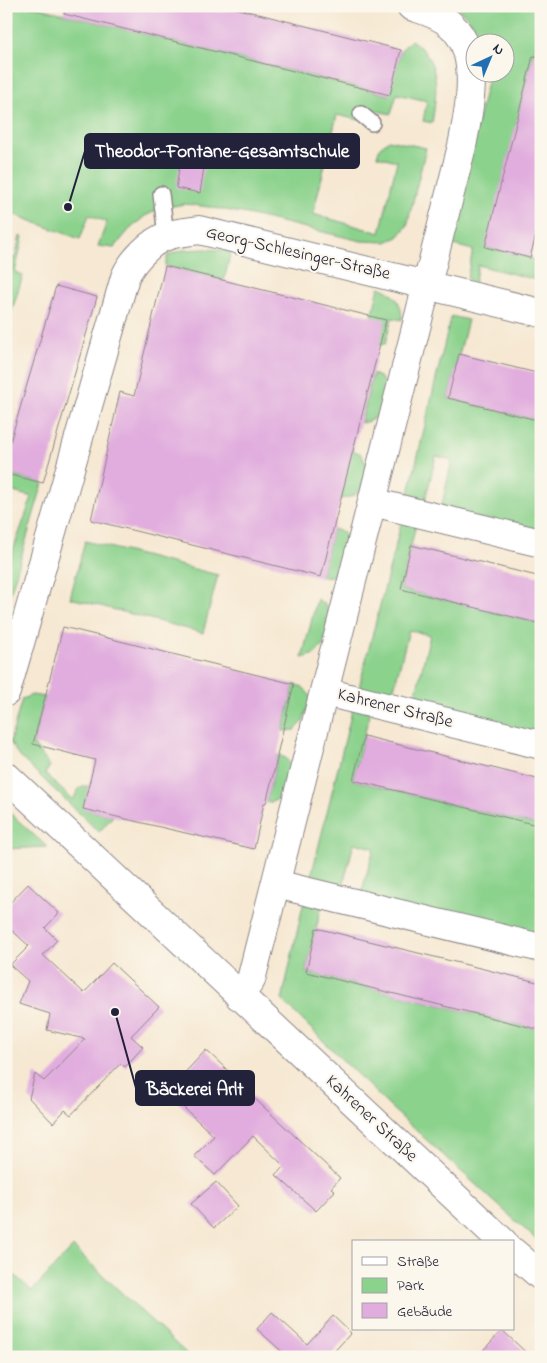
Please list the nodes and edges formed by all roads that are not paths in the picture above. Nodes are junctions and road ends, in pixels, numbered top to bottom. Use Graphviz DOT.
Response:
graph roads {
  1 [pos="411,6"];
  2 [pos="161,194"];
  3 [pos="166,236"];
  4 [pos="427,284"];
  5 [pos="541,313"];
  6 [pos="372,502"];
  7 [pos="541,542"];
  8 [pos="6,692"];
  9 [pos="325,692"];
  10 [pos="541,744"];
  11 [pos="6,776"];
  12 [pos="276,884"];
  13 [pos="541,948"];
  14 [pos="239,996"];
  15 [pos="500,1240"];
  16 [pos="514,1253"];
  17 [pos="541,1276"];
  1 -- 4 [label="street"];
  2 -- 3 [label="lane"];
  3 -- 4 [label="street, Georg-Schlesinger-Straße"];
  3 -- 8 [label="street, Georg-Schlesinger-Straße"];
  4 -- 5 [label="street, Georg-Schlesinger-Straße"];
  4 -- 6 [label="street"];
  6 -- 7 [label="street"];
  6 -- 9 [label="street"];
  9 -- 10 [label="street, Kahrener Straße"];
  9 -- 12 [label="street, Kahrener Straße"];
  11 -- 14 [label="street, Kahrener Straße"];
  12 -- 13 [label="street"];
  12 -- 14 [label="street, Kahrener Straße"];
  14 -- 15 [label="street, Kahrener Straße"];
  16 -- 17 [label="street"];
}
